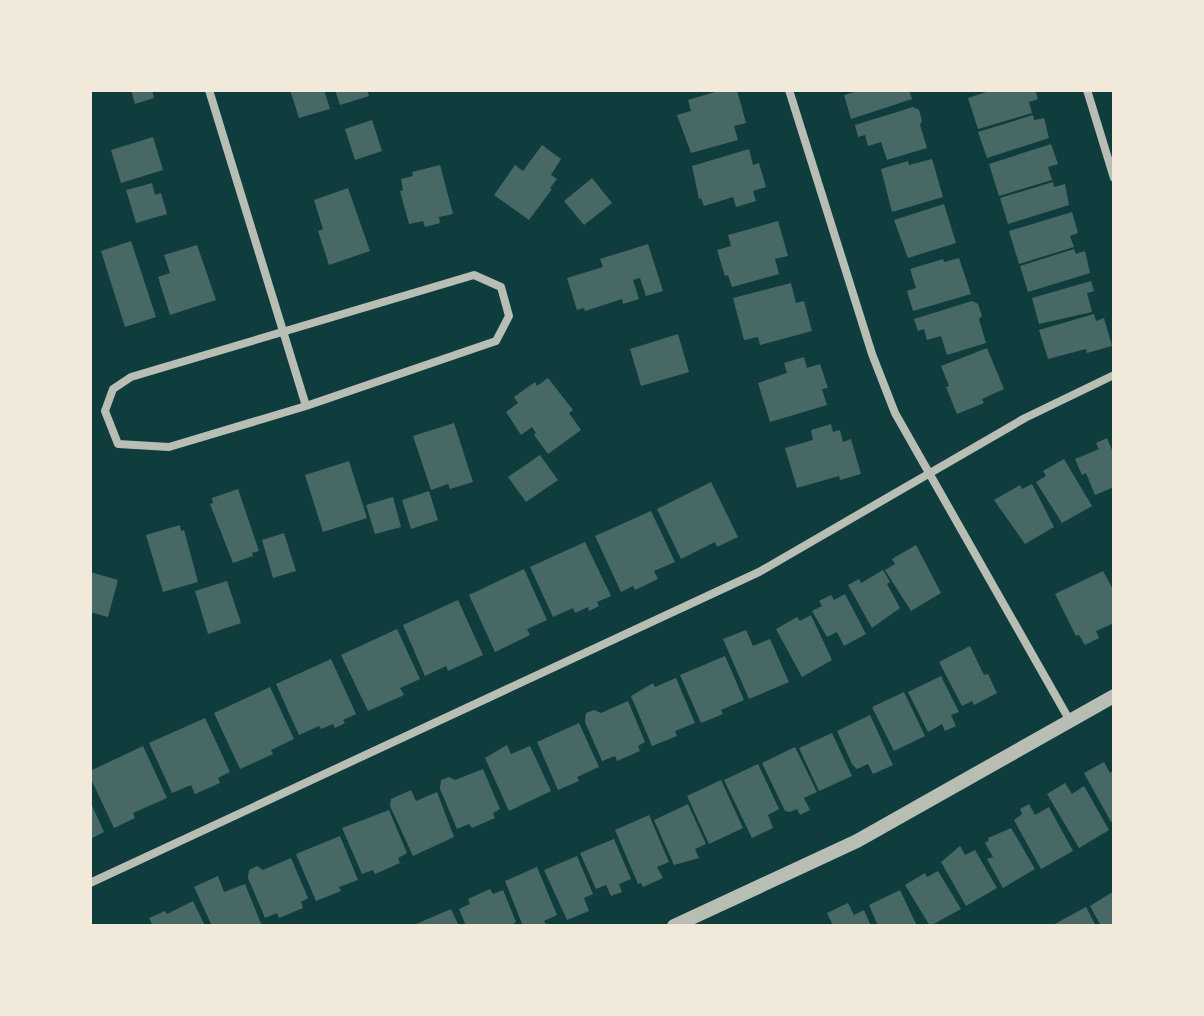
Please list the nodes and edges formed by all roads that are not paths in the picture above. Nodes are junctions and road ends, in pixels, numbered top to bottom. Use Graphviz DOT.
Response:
graph roads {
  1 [pos="209,90"];
  2 [pos="789,90"];
  3 [pos="1087,90"];
  4 [pos="1114,178"];
  5 [pos="283,334"];
  6 [pos="1114,375"];
  7 [pos="306,406"];
  8 [pos="929,475"];
  9 [pos="1114,696"];
  10 [pos="1070,721"];
  11 [pos="90,883"];
  12 [pos="674,926"];
  1 -- 5 [label="street"];
  2 -- 8 [label="street"];
  3 -- 4 [label="street"];
  5 -- 7 [label="street"];
  5 -- 7 [label="street"];
  5 -- 7 [label="street"];
  6 -- 8 [label="street"];
  8 -- 10 [label="street"];
  8 -- 11 [label="street"];
  9 -- 10 [label="street"];
  10 -- 12 [label="street"];
}
